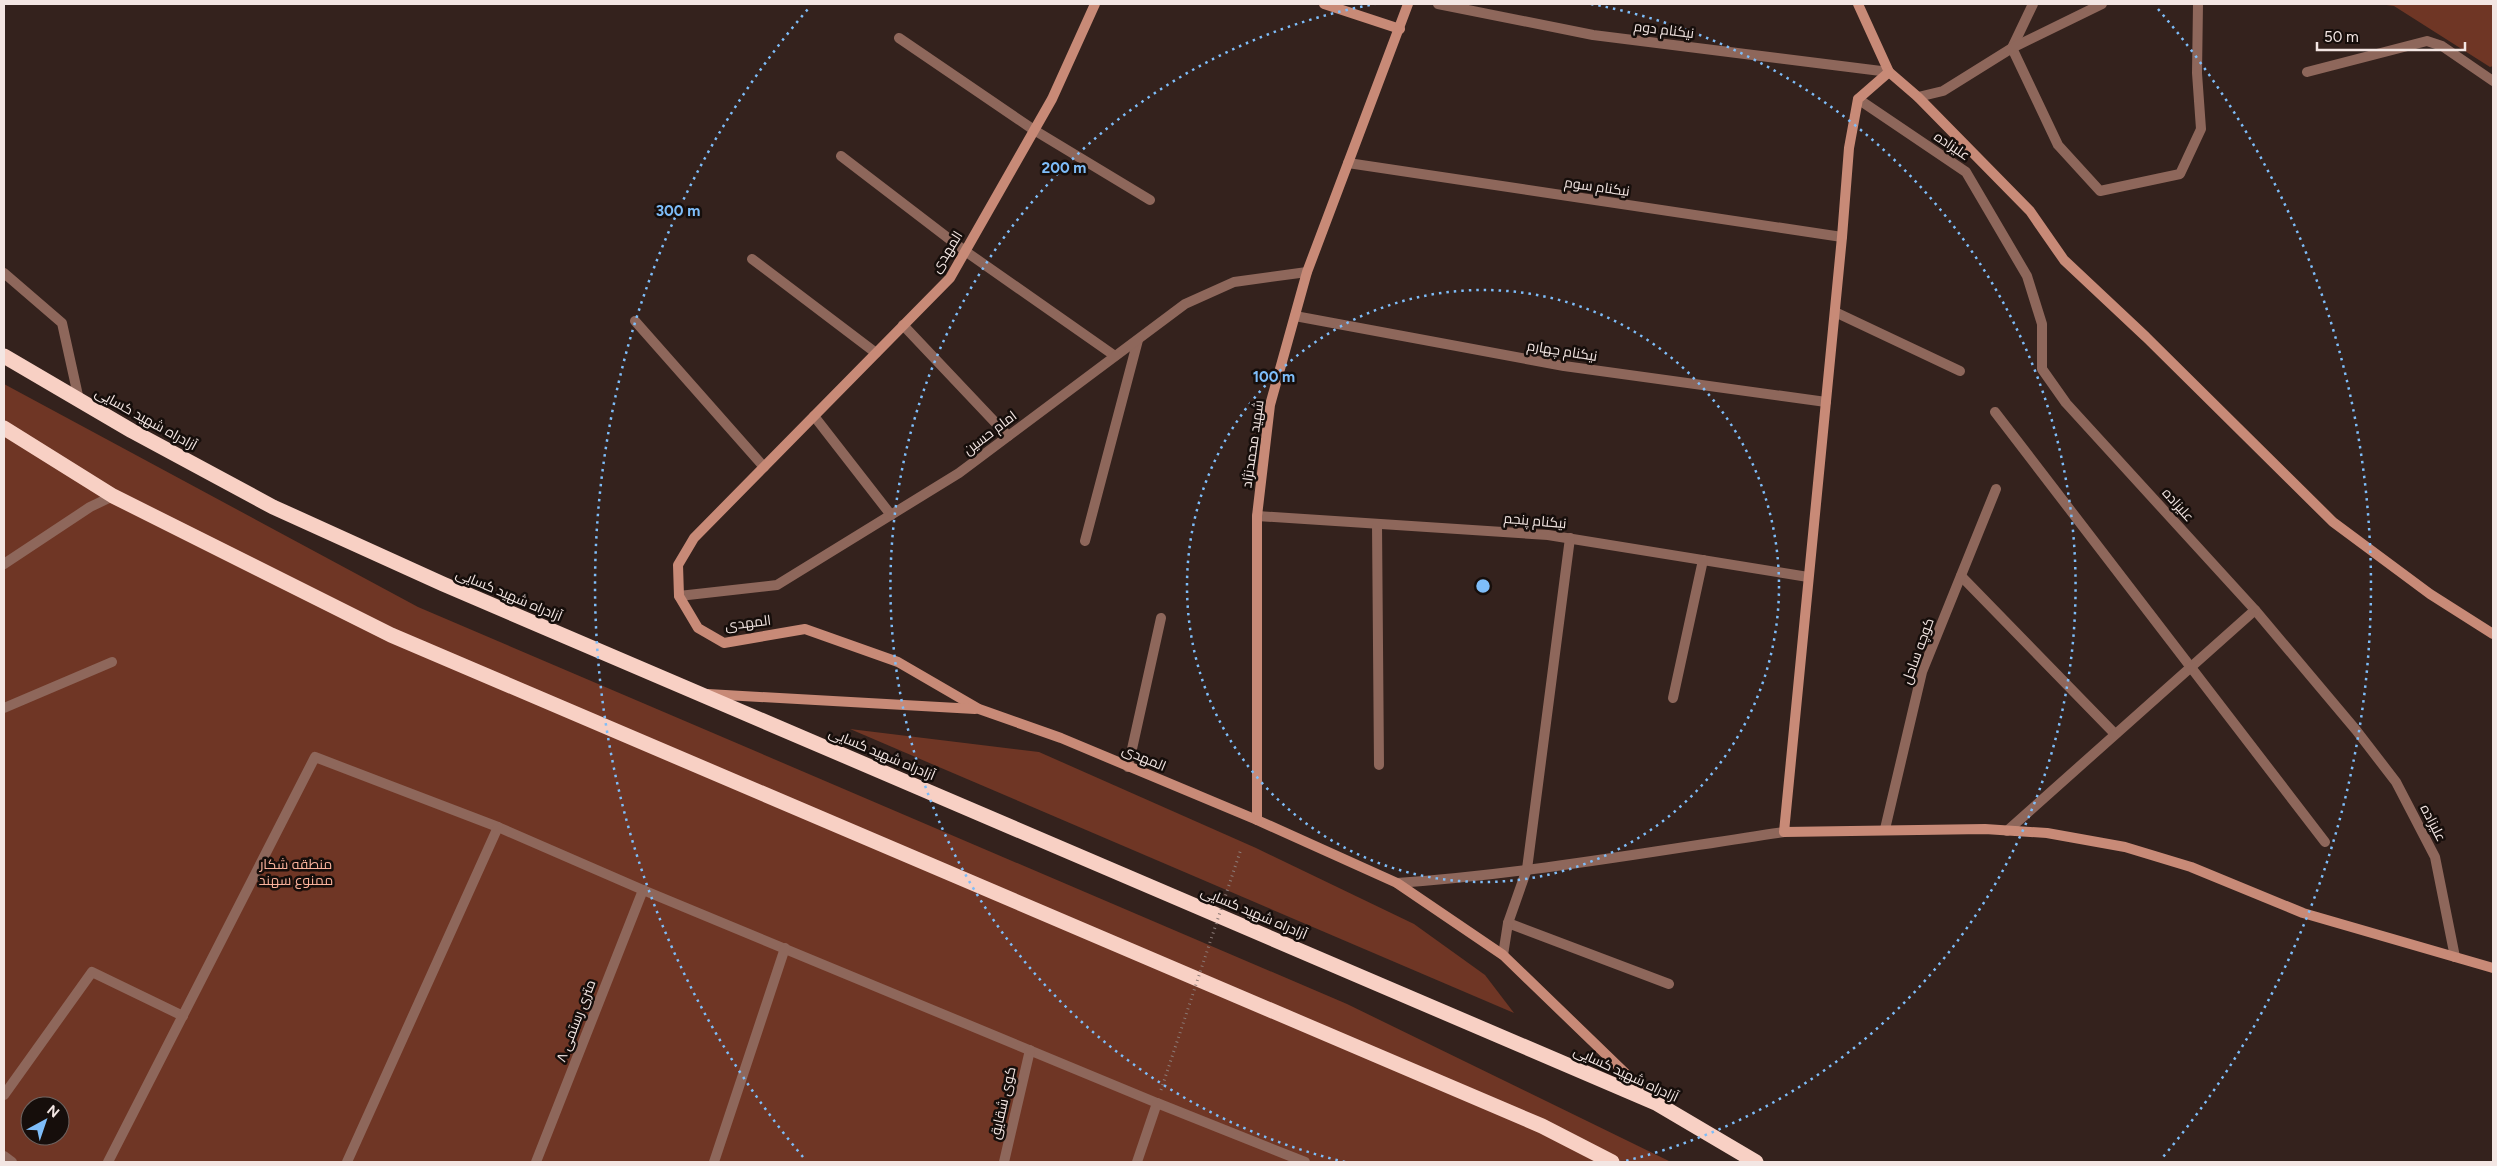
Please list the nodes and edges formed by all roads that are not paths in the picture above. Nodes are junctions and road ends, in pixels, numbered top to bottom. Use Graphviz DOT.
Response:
graph roads {
  1 [pos="1095,4"];
  2 [pos="1324,4"];
  3 [pos="1408,4"];
  4 [pos="1438,4"];
  5 [pos="1858,4"];
  6 [pos="2033,4"];
  7 [pos="2102,4"];
  8 [pos="2198,4"];
  9 [pos="1400,28"];
  10 [pos="900,38"];
  11 [pos="2012,48"];
  12 [pos="1889,72"];
  13 [pos="2307,72"];
  14 [pos="2493,81"];
  15 [pos="1918,97"];
  16 [pos="1858,99"];
  17 [pos="1034,130"];
  18 [pos="841,156"];
  19 [pos="1348,164"];
  20 [pos="1150,200"];
  21 [pos="1842,237"];
  22 [pos="966,251"];
  23 [pos="752,259"];
  24 [pos="1307,272"];
  25 [pos="4,273"];
  26 [pos="1834,312"];
  27 [pos="1295,316"];
  28 [pos="635,321"];
  29 [pos="903,326"];
  30 [pos="1138,340"];
  31 [pos="876,353"];
  32 [pos="4,356"];
  33 [pos="1115,356"];
  34 [pos="1960,371"];
  35 [pos="78,400"];
  36 [pos="1826,402"];
  37 [pos="1994,412"];
  38 [pos="814,416"];
  39 [pos="4,428"];
  40 [pos="1008,436"];
  41 [pos="764,467"];
  42 [pos="1996,489"];
  43 [pos="113,496"];
  44 [pos="891,515"];
  45 [pos="1257,516"];
  46 [pos="1377,524"];
  47 [pos="1570,538"];
  48 [pos="1086,541"];
  49 [pos="1703,560"];
  50 [pos="4,564"];
  51 [pos="1961,576"];
  52 [pos="1808,578"];
  53 [pos="679,596"];
  54 [pos="2255,610"];
  55 [pos="1161,618"];
  56 [pos="2493,634"];
  57 [pos="112,662"];
  58 [pos="2190,668"];
  59 [pos="699,693"];
  60 [pos="1673,698"];
  61 [pos="4,708"];
  62 [pos="979,710"];
  63 [pos="2115,734"];
  64 [pos="1128,766"];
  65 [pos="1379,766"];
  66 [pos="1257,820"];
  67 [pos="498,827"];
  68 [pos="1885,829"];
  69 [pos="2007,831"];
  70 [pos="1784,832"];
  71 [pos="2324,842"];
  72 [pos="1526,869"];
  73 [pos="1397,883"];
  74 [pos="642,890"];
  75 [pos="1508,922"];
  76 [pos="785,948"];
  77 [pos="1503,955"];
  78 [pos="2454,957"];
  79 [pos="2493,968"];
  80 [pos="1669,984"];
  81 [pos="183,1016"];
  82 [pos="1030,1050"];
  83 [pos="4,1095"];
  84 [pos="1157,1102"];
  85 [pos="1656,1103"];
  86 [pos="4,1156"];
  87 [pos="1291,1159"];
  88 [pos="12,1162"];
  89 [pos="108,1162"];
  90 [pos="346,1162"];
  91 [pos="536,1162"];
  92 [pos="714,1162"];
  93 [pos="1004,1162"];
  94 [pos="1137,1162"];
  95 [pos="1305,1162"];
  96 [pos="1612,1162"];
  97 [pos="1756,1162"];
  1 -- 17 [label="street, المهدی"];
  2 -- 9 [label="street"];
  3 -- 9 [label="street, شهید محمدنژاد"];
  4 -- 12 [label="street, نیکنام دوم"];
  5 -- 12 [label="street"];
  6 -- 11 [label="street"];
  7 -- 11 [label="street"];
  8 -- 11 [label="street"];
  9 -- 19 [label="street, شهید محمدنژاد"];
  10 -- 17 [label="street"];
  11 -- 15 [label="street"];
  12 -- 15 [label="street"];
  12 -- 16 [label="street"];
  13 -- 14 [label="street"];
  15 -- 56 [label="street"];
  16 -- 21 [label="street"];
  16 -- 54 [label="street, علیزاده"];
  17 -- 20 [label="street"];
  17 -- 22 [label="street, المهدی"];
  18 -- 22 [label="street"];
  19 -- 21 [label="street, نیکنام سوم"];
  19 -- 24 [label="street, شهید محمدنژاد"];
  21 -- 26 [label="street"];
  22 -- 29 [label="street, المهدی"];
  22 -- 33 [label="street"];
  23 -- 31 [label="street"];
  24 -- 27 [label="street, شهید محمدنژاد"];
  24 -- 30 [label="street, امام حسین"];
  25 -- 35 [label="street"];
  26 -- 34 [label="street"];
  26 -- 36 [label="street"];
  27 -- 36 [label="street, نیکنام چهارم"];
  27 -- 45 [label="street, شهید محمدنژاد"];
  28 -- 41 [label="street"];
  29 -- 31 [label="street, المهدی"];
  29 -- 40 [label="street"];
  30 -- 33 [label="street, امام حسین"];
  30 -- 48 [label="street"];
  31 -- 38 [label="street, المهدی"];
  32 -- 35 [label="highway, آزادراه شهید کسایی"];
  33 -- 40 [label="street, امام حسین"];
  35 -- 59 [label="highway, آزادراه شهید کسایی"];
  36 -- 52 [label="street"];
  37 -- 58 [label="street"];
  38 -- 41 [label="street, المهدی"];
  38 -- 44 [label="street"];
  39 -- 43 [label="highway"];
  40 -- 44 [label="street, امام حسین"];
  41 -- 53 [label="street, المهدی"];
  42 -- 51 [label="street, کوچه ساحل"];
  43 -- 50 [label="street"];
  43 -- 96 [label="highway"];
  44 -- 53 [label="street, امام حسین"];
  45 -- 46 [label="street, نیکنام پنجم"];
  45 -- 66 [label="street, شهید محمدنژاد"];
  46 -- 47 [label="street, نیکنام پنجم"];
  46 -- 65 [label="street"];
  47 -- 49 [label="street, نیکنام پنجم"];
  47 -- 72 [label="street"];
  49 -- 52 [label="street, نیکنام پنجم"];
  49 -- 60 [label="street"];
  51 -- 63 [label="street"];
  51 -- 68 [label="street, کوچه ساحل"];
  52 -- 70 [label="street"];
  53 -- 62 [label="street, المهدی"];
  54 -- 58 [label="street"];
  54 -- 78 [label="street, علیزاده"];
  55 -- 64 [label="street"];
  57 -- 61 [label="street"];
  58 -- 63 [label="street"];
  58 -- 71 [label="street"];
  59 -- 62 [label="street"];
  59 -- 85 [label="highway, آزادراه شهید کسایی"];
  62 -- 64 [label="street, المهدی"];
  63 -- 69 [label="street"];
  64 -- 66 [label="street, المهدی"];
  66 -- 73 [label="street, المهدی"];
  67 -- 74 [label="street"];
  67 -- 81 [label="street"];
  67 -- 90 [label="street"];
  68 -- 69 [label="street"];
  68 -- 70 [label="street"];
  69 -- 78 [label="street"];
  70 -- 72 [label="street"];
  72 -- 73 [label="street"];
  72 -- 75 [label="street"];
  73 -- 77 [label="street, المهدی"];
  74 -- 76 [label="street"];
  74 -- 91 [label="street, ۸ متری رستمی"];
  75 -- 77 [label="street"];
  75 -- 80 [label="street"];
  76 -- 82 [label="street"];
  76 -- 92 [label="street"];
  77 -- 85 [label="street, المهدی"];
  78 -- 79 [label="street"];
  81 -- 83 [label="street"];
  81 -- 89 [label="street"];
  82 -- 84 [label="street"];
  82 -- 93 [label="street, کوی شقایق"];
  84 -- 87 [label="street"];
  84 -- 94 [label="street"];
  85 -- 97 [label="highway, آزادراه شهید کسایی"];
  86 -- 88 [label="street"];
  87 -- 95 [label="street"];
}
